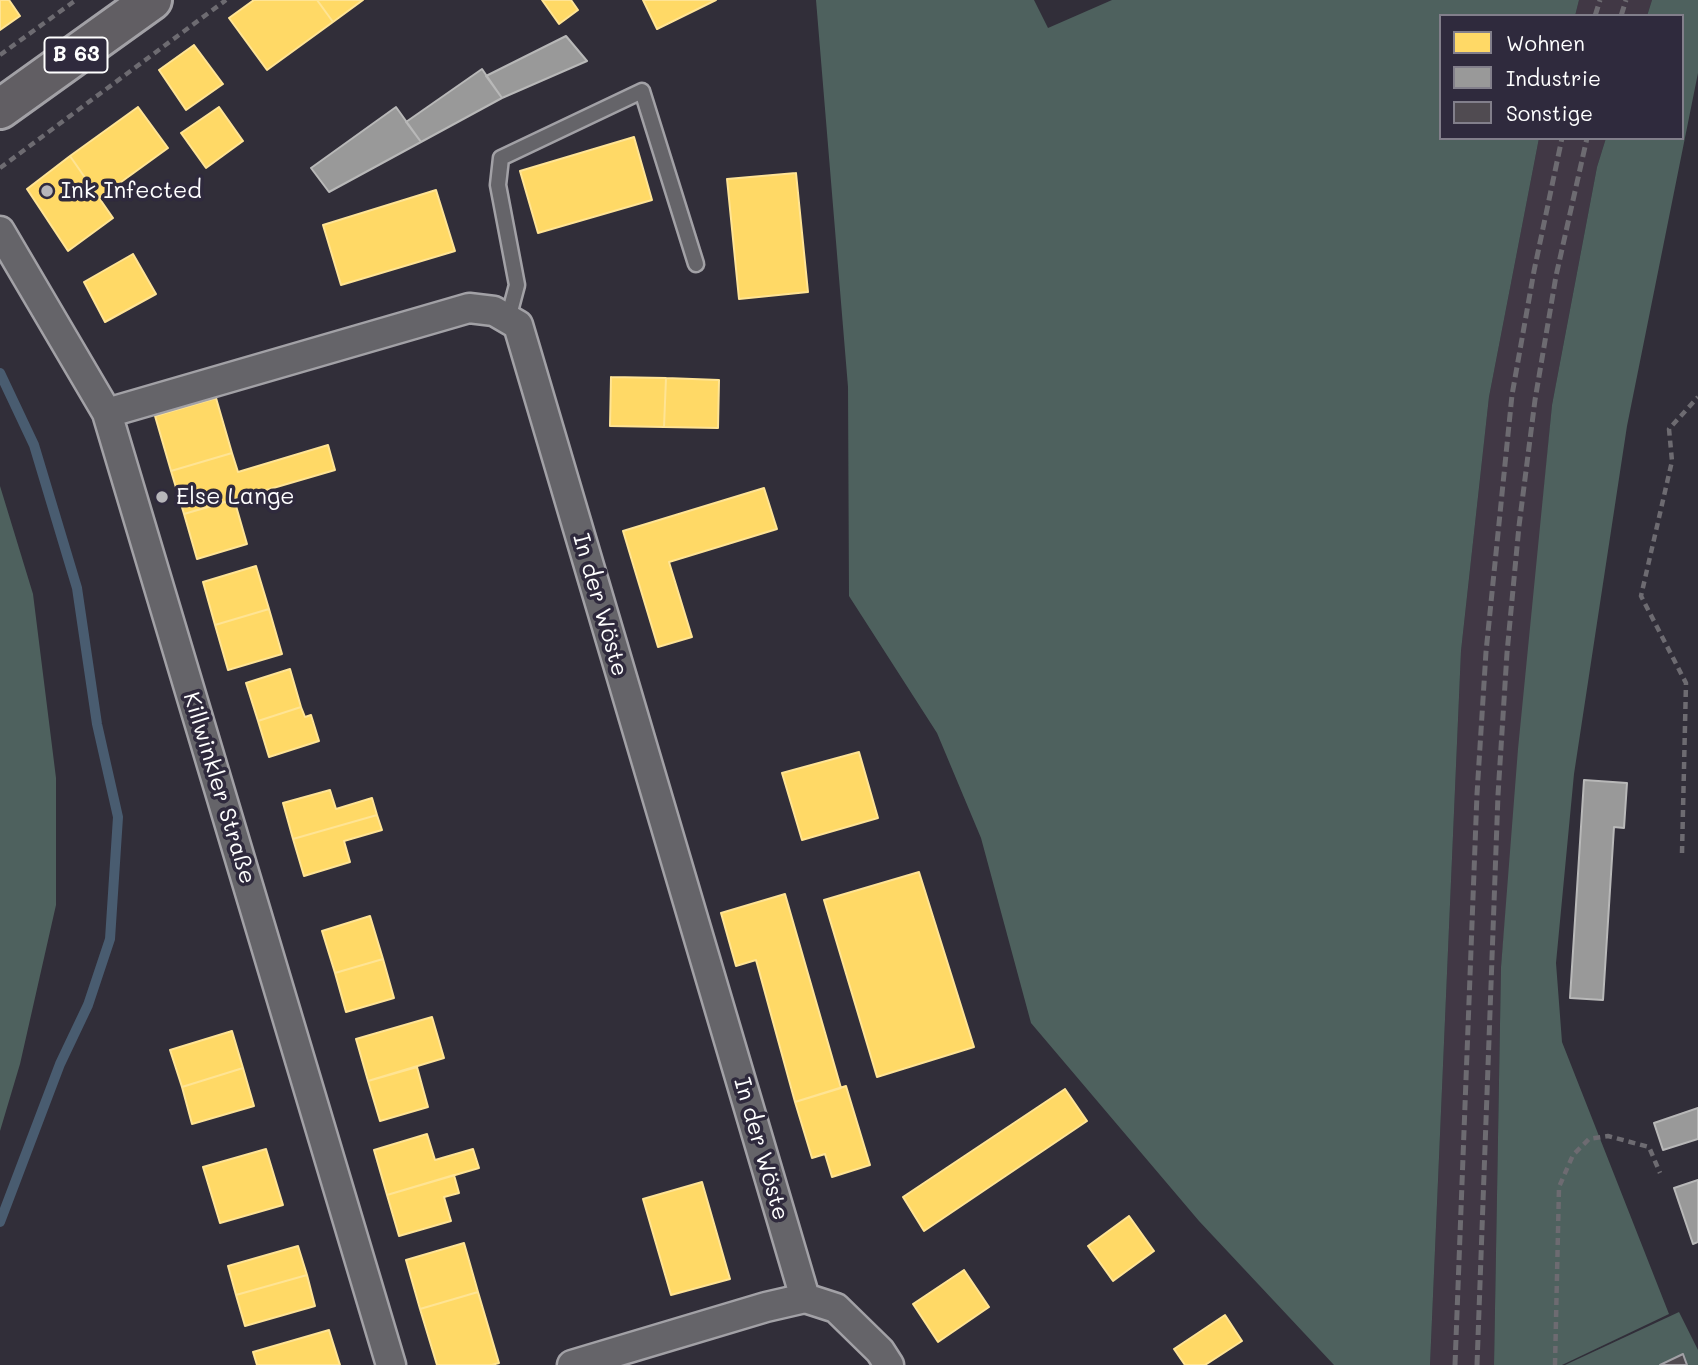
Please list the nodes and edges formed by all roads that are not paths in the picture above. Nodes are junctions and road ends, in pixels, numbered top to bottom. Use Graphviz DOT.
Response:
graph roads {
  1 [pos="152,0"];
  2 [pos="0,110"];
  3 [pos="0,231"];
  4 [pos="696,264"];
  5 [pos="508,319"];
  6 [pos="107,413"];
  7 [pos="805,1298"];
  8 [pos="391,1365"];
  9 [pos="572,1365"];
  10 [pos="890,1365"];
  1 -- 2 [label="main road, B 63"];
  3 -- 6 [label="street, Killwinkler Straße"];
  4 -- 5 [label="lane"];
  5 -- 6 [label="street"];
  5 -- 7 [label="street, In der Wöste"];
  6 -- 8 [label="street, Killwinkler Straße"];
  7 -- 9 [label="street"];
  7 -- 10 [label="street"];
}
